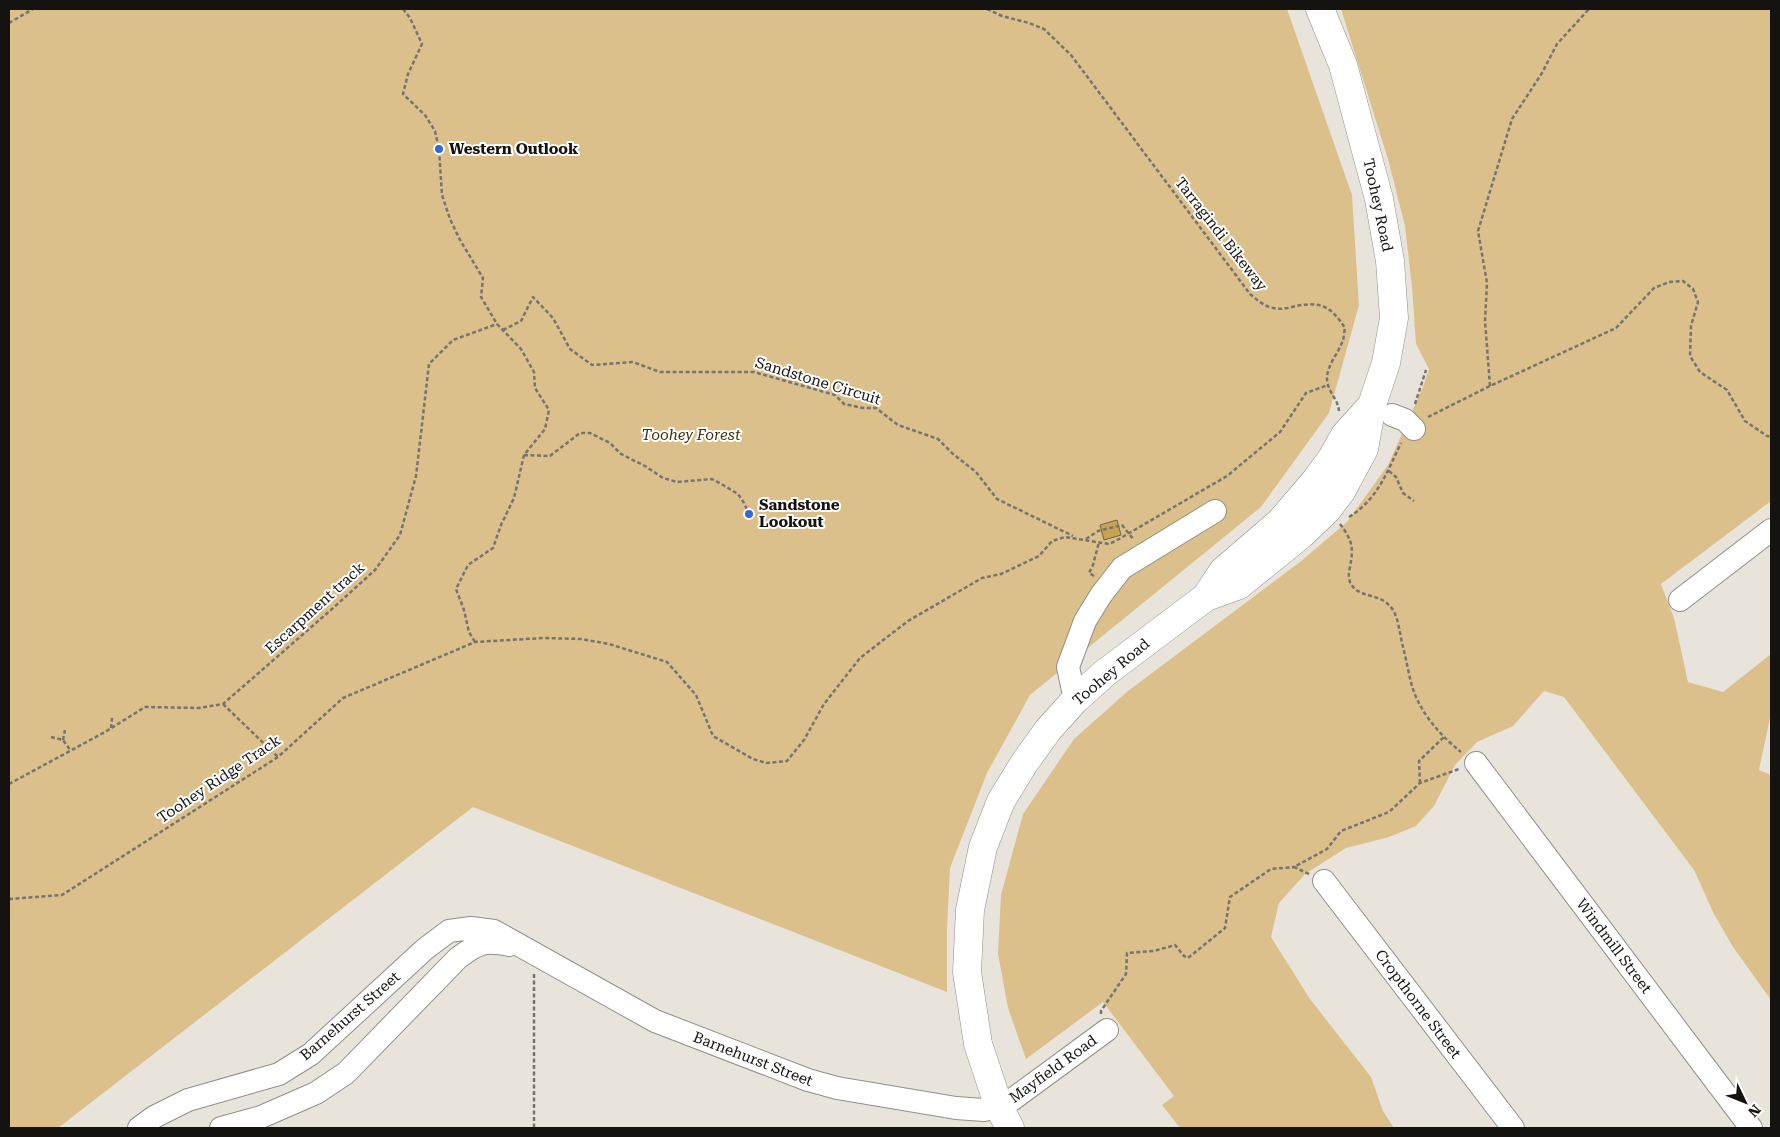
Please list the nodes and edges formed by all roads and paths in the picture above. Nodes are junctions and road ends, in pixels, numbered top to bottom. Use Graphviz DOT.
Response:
graph roads {
  1 [pos="33,9"];
  2 [pos="403,9"];
  3 [pos="987,9"];
  4 [pos="1320,9"];
  5 [pos="1589,9"];
  6 [pos="9,23"];
  7 [pos="497,324"];
  8 [pos="503,330"];
  9 [pos="1426,370"];
  10 [pos="1328,385"];
  11 [pos="1490,386"];
  12 [pos="1414,406"];
  13 [pos="1382,410"];
  14 [pos="1339,412"];
  15 [pos="1414,428"];
  16 [pos="1771,437"];
  17 [pos="524,455"];
  18 [pos="1389,471"];
  19 [pos="1414,501"];
  20 [pos="1216,510"];
  21 [pos="749,514"];
  22 [pos="1335,518"];
  23 [pos="1347,518"];
  24 [pos="1771,530"];
  25 [pos="1094,533"];
  26 [pos="1128,534"];
  27 [pos="1077,538"];
  28 [pos="1133,538"];
  29 [pos="1084,540"];
  30 [pos="1091,541"];
  31 [pos="1099,542"];
  32 [pos="1092,582"];
  33 [pos="1680,600"];
  34 [pos="475,642"];
  35 [pos="1075,700"];
  36 [pos="223,704"];
  37 [pos="112,718"];
  38 [pos="111,728"];
  39 [pos="65,730"];
  40 [pos="51,736"];
  41 [pos="1444,737"];
  42 [pos="63,740"];
  43 [pos="71,751"];
  44 [pos="278,757"];
  45 [pos="1476,763"];
  46 [pos="1420,783"];
  47 [pos="9,784"];
  48 [pos="1294,867"];
  49 [pos="1324,881"];
  50 [pos="9,900"];
  51 [pos="527,949"];
  52 [pos="1103,1033"];
  53 [pos="1004,1118"];
  54 [pos="139,1128"];
  55 [pos="221,1128"];
  56 [pos="534,1128"];
  57 [pos="1513,1128"];
  58 [pos="1751,1128"];
  1 -- 6 [label="path"];
  2 -- 7 [label="path"];
  3 -- 10 [label="path, Tarragindi Bikeway"];
  4 -- 13 [label="main road, Toohey Road"];
  5 -- 11 [label="path"];
  7 -- 8 [label="path"];
  7 -- 36 [label="path, Escarpment track"];
  8 -- 17 [label="path"];
  8 -- 27 [label="path, Sandstone Circuit"];
  9 -- 12 [label="path"];
  10 -- 14 [label="path"];
  10 -- 26 [label="path, Toohey Ridge Track"];
  11 -- 15 [label="path"];
  11 -- 16 [label="path"];
  13 -- 15 [label="street"];
  13 -- 35 [label="main road, Toohey Road"];
  15 -- 18 [label="path"];
  17 -- 21 [label="path"];
  17 -- 34 [label="path"];
  18 -- 19 [label="path"];
  18 -- 23 [label="path"];
  20 -- 35 [label="street"];
  22 -- 41 [label="path"];
  24 -- 33 [label="street"];
  25 -- 26 [label="path"];
  25 -- 29 [label="path"];
  25 -- 30 [label="path"];
  26 -- 28 [label="path"];
  26 -- 31 [label="path, Toohey Ridge Track"];
  27 -- 29 [label="path, Toohey Ridge Track"];
  27 -- 34 [label="path, Toohey Ridge Track"];
  29 -- 30 [label="path, Toohey Ridge Track"];
  30 -- 31 [label="path, Toohey Ridge Track"];
  31 -- 32 [label="path"];
  34 -- 44 [label="path, Toohey Ridge Track"];
  35 -- 53 [label="main road, Toohey Road"];
  36 -- 38 [label="path"];
  36 -- 44 [label="path"];
  37 -- 38 [label="path"];
  38 -- 43 [label="path"];
  39 -- 42 [label="path"];
  40 -- 42 [label="path"];
  41 -- 45 [label="path"];
  41 -- 46 [label="path"];
  42 -- 43 [label="path"];
  43 -- 47 [label="path"];
  44 -- 50 [label="path, Toohey Ridge Track"];
  45 -- 46 [label="path"];
  45 -- 58 [label="street, Windmill Street"];
  46 -- 48 [label="path"];
  48 -- 49 [label="path"];
  48 -- 52 [label="path"];
  49 -- 57 [label="street, Cropthorne Street"];
  51 -- 53 [label="street, Barnehurst Street"];
  51 -- 54 [label="street, Barnehurst Street"];
  51 -- 55 [label="street, Barnehurst Street"];
  51 -- 56 [label="path"];
  52 -- 53 [label="street, Mayfield Road"];
}
